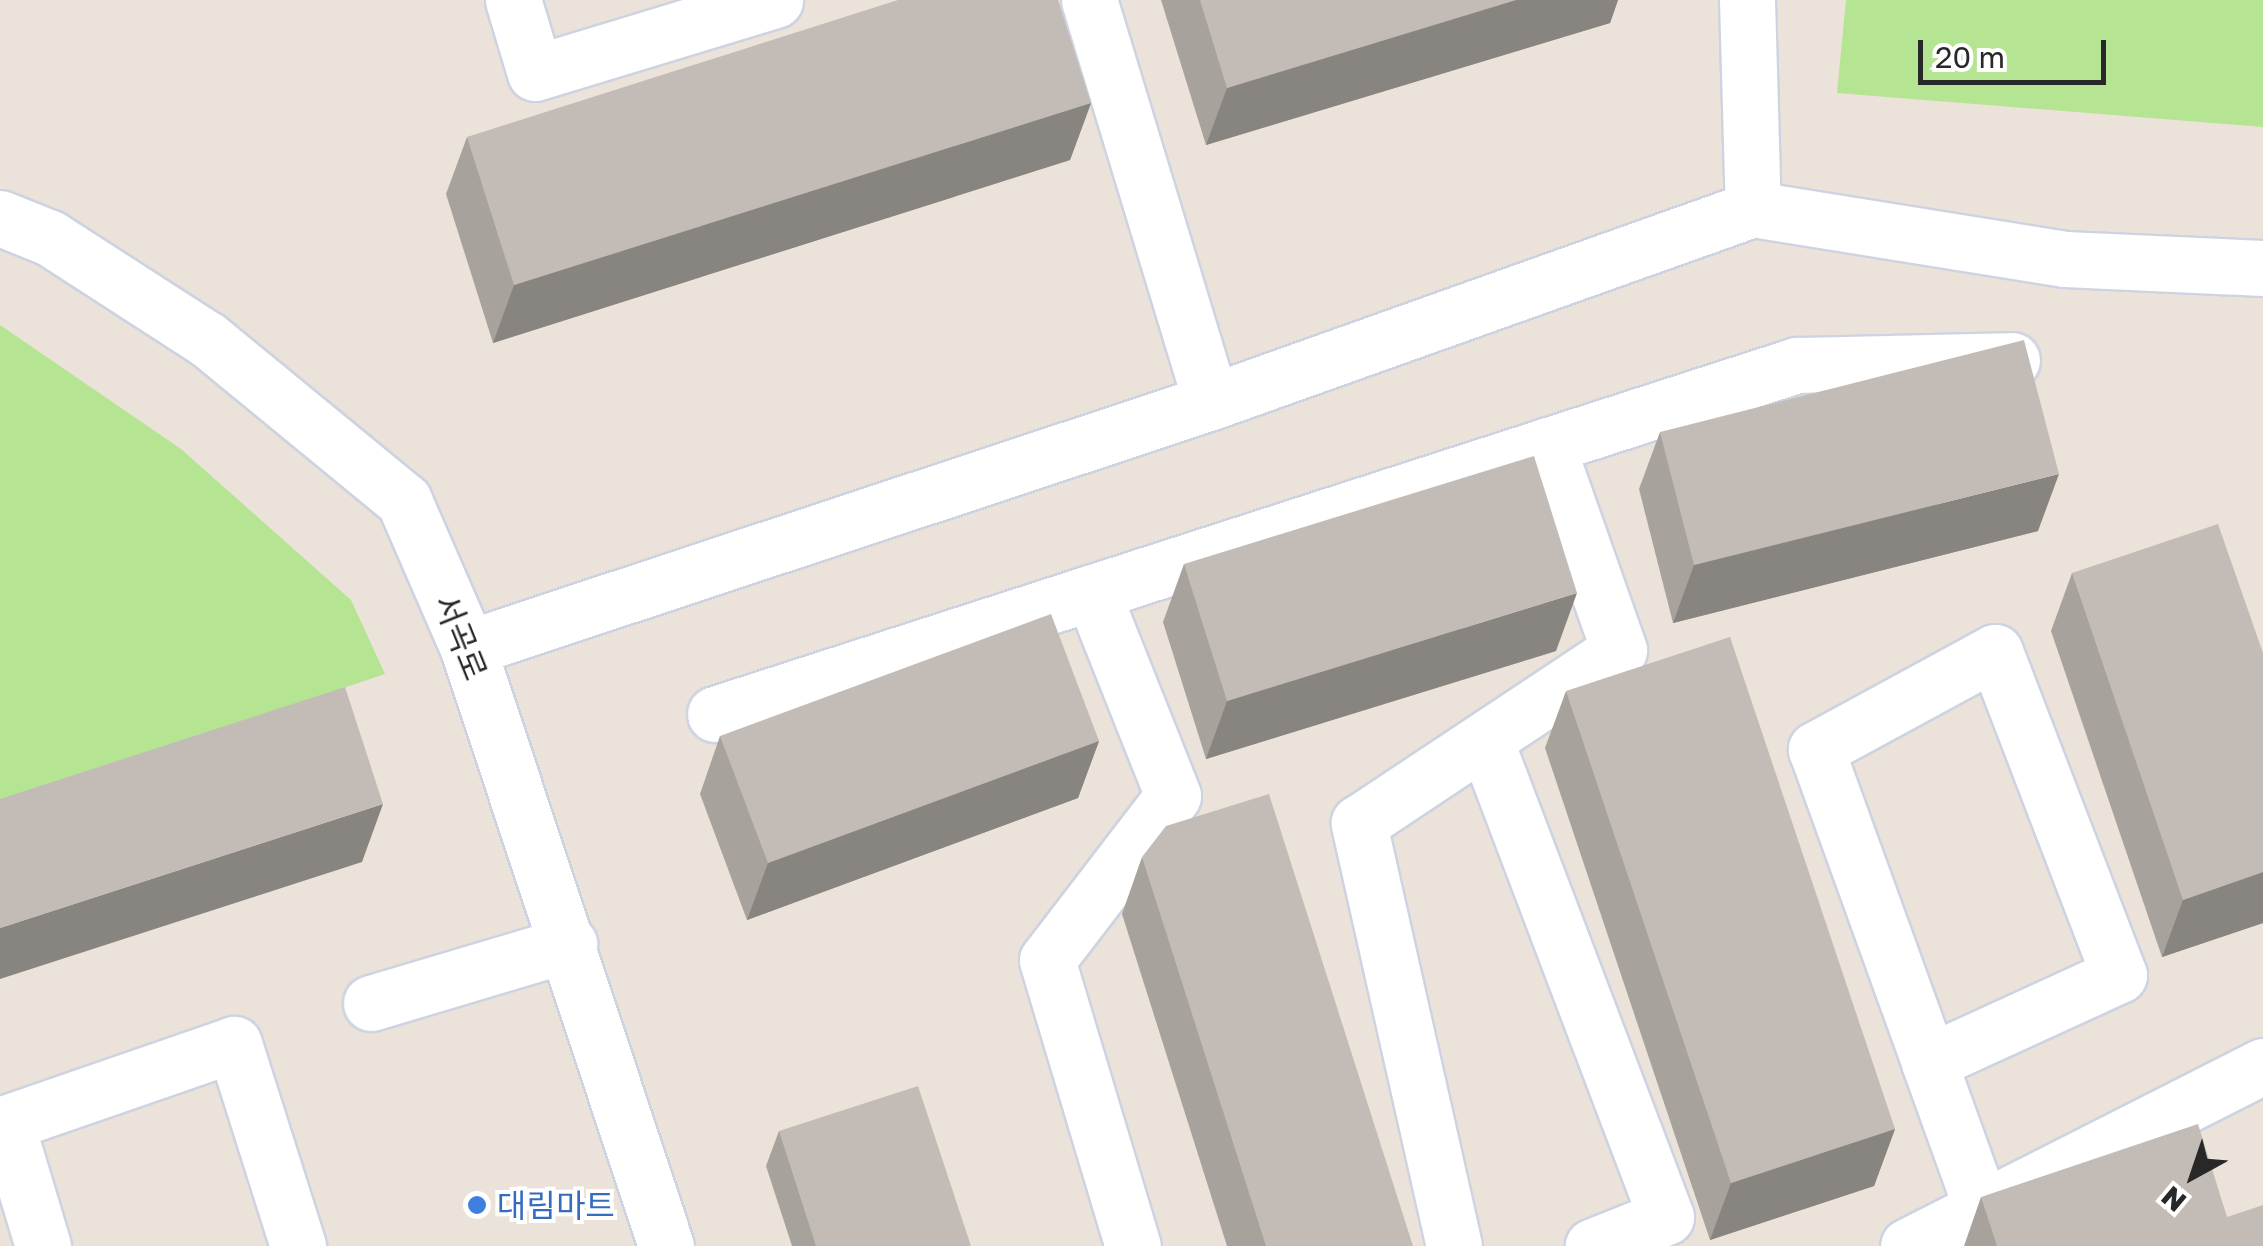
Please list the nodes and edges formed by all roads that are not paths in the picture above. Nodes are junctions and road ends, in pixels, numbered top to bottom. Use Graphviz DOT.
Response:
graph roads {
  1 [pos="513,0"];
  2 [pos="776,0"];
  3 [pos="1089,0"];
  4 [pos="1747,0"];
  5 [pos="1753,209"];
  6 [pos="0,218"];
  7 [pos="2263,268"];
  8 [pos="2012,360"];
  9 [pos="1211,402"];
  10 [pos="1547,445"];
  11 [pos="1092,592"];
  12 [pos="468,648"];
  13 [pos="715,714"];
  14 [pos="1485,740"];
  15 [pos="569,944"];
  16 [pos="371,1002"];
  17 [pos="1929,1062"];
  18 [pos="2263,1066"];
  19 [pos="1982,1209"];
  20 [pos="1921,1243"];
  21 [pos="44,1246"];
  22 [pos="298,1246"];
  23 [pos="666,1246"];
  24 [pos="1133,1246"];
  25 [pos="1454,1246"];
  26 [pos="1593,1246"];
  1 -- 2 [label="street"];
  3 -- 9 [label="street"];
  4 -- 5 [label="street"];
  5 -- 7 [label="street"];
  5 -- 9 [label="street"];
  6 -- 12 [label="street, 서곡로"];
  8 -- 10 [label="street"];
  9 -- 12 [label="street"];
  10 -- 11 [label="street"];
  10 -- 14 [label="street"];
  11 -- 13 [label="street"];
  11 -- 24 [label="street"];
  12 -- 15 [label="street, 서곡로"];
  14 -- 25 [label="street"];
  14 -- 26 [label="street"];
  15 -- 16 [label="street"];
  15 -- 23 [label="street, 서곡로"];
  17 -- 17 [label="street"];
  17 -- 19 [label="street"];
  18 -- 19 [label="street"];
  19 -- 20 [label="street"];
  21 -- 22 [label="street"];
}
